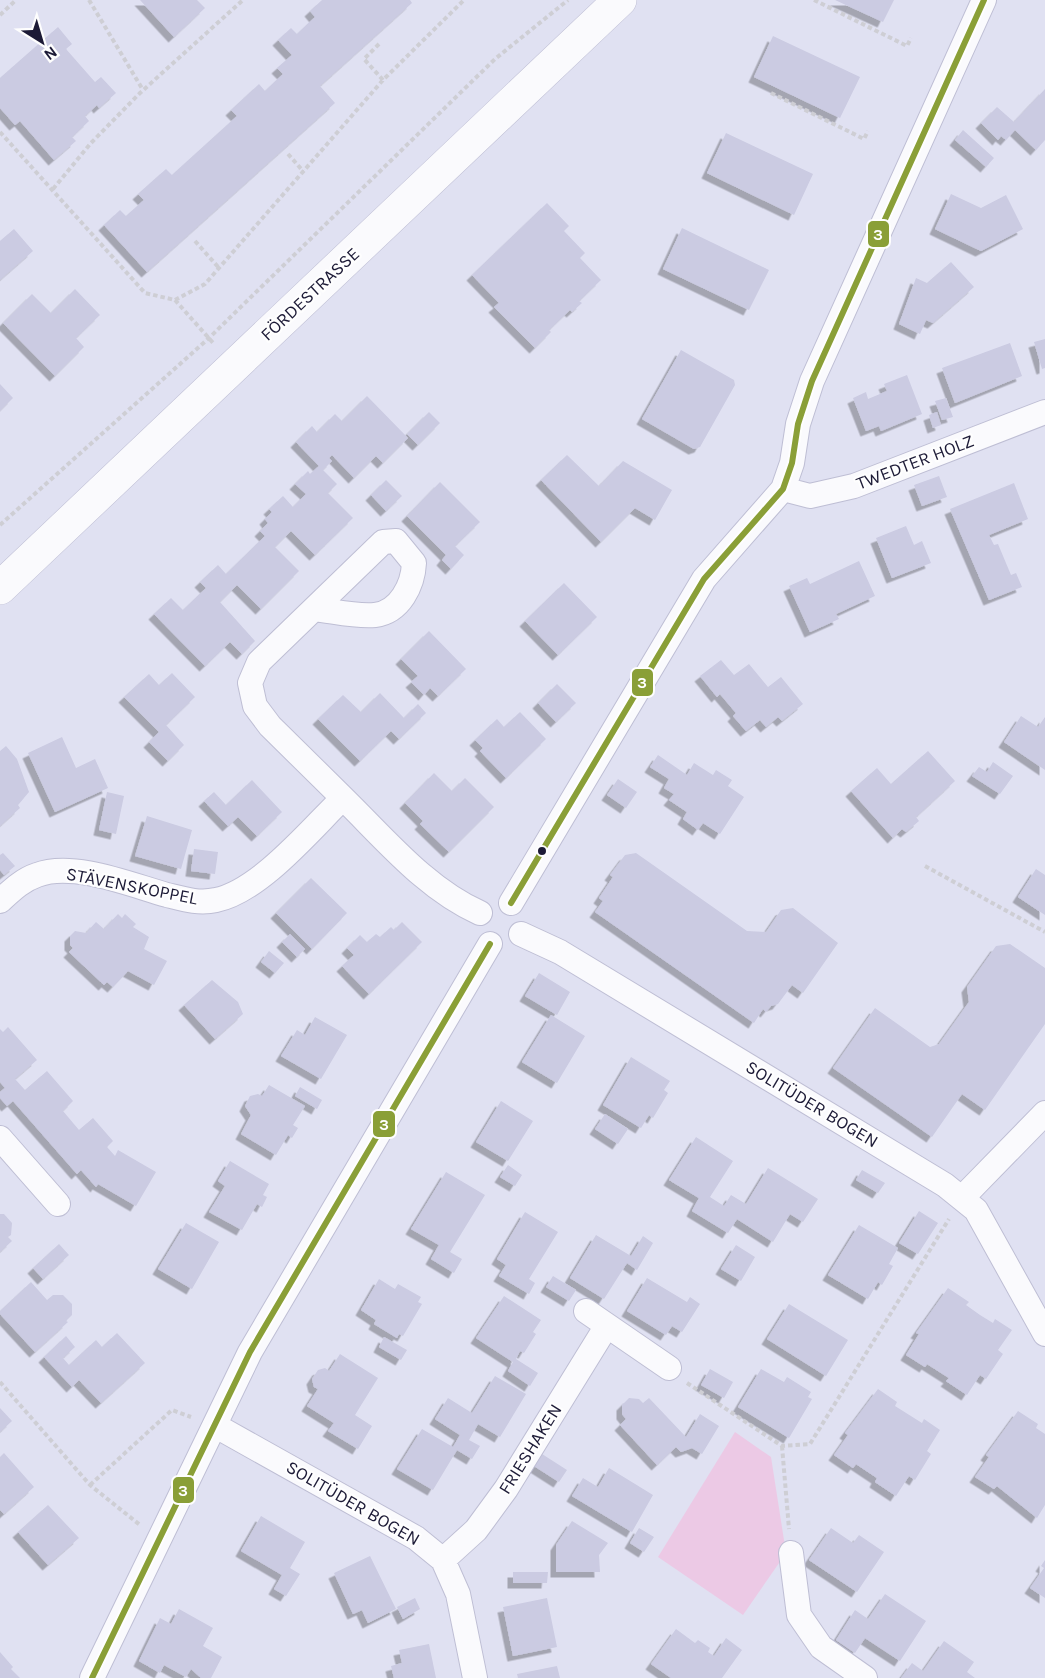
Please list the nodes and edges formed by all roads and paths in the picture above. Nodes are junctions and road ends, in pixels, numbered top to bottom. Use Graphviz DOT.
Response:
graph roads {
  1 [pos="16,0"];
  2 [pos="89,0"];
  3 [pos="243,0"];
  4 [pos="464,0"];
  5 [pos="568,0"];
  6 [pos="620,0"];
  7 [pos="814,0"];
  8 [pos="984,0"];
  9 [pos="0,15"];
  10 [pos="910,38"];
  11 [pos="379,44"];
  12 [pos="382,80"];
  13 [pos="143,90"];
  14 [pos="771,93"];
  15 [pos="868,131"];
  16 [pos="0,132"];
  17 [pos="288,154"];
  18 [pos="303,171"];
  19 [pos="53,189"];
  20 [pos="195,241"];
  21 [pos="219,268"];
  22 [pos="174,300"];
  23 [pos="209,338"];
  24 [pos="1045,412"];
  25 [pos="783,489"];
  26 [pos="0,525"];
  27 [pos="0,588"];
  28 [pos="314,609"];
  29 [pos="343,798"];
  30 [pos="925,866"];
  31 [pos="0,902"];
  32 [pos="511,903"];
  33 [pos="480,913"];
  34 [pos="1045,932"];
  35 [pos="521,934"];
  36 [pos="490,944"];
  37 [pos="1045,1113"];
  38 [pos="0,1138"];
  39 [pos="962,1198"];
  40 [pos="58,1204"];
  41 [pos="586,1311"];
  42 [pos="606,1328"];
  43 [pos="1045,1334"];
  44 [pos="669,1368"];
  45 [pos="0,1382"];
  46 [pos="216,1426"];
  47 [pos="782,1446"];
  48 [pos="90,1485"];
  49 [pos="157,1539"];
  50 [pos="791,1553"];
  51 [pos="443,1560"];
  52 [pos="92,1678"];
  53 [pos="475,1678"];
  54 [pos="866,1678"];
  1 -- 9 [label="path"];
  2 -- 13 [label="path"];
  3 -- 13 [label="path"];
  4 -- 12 [label="path"];
  5 -- 23 [label="path"];
  6 -- 27 [label="main road, FÖRDESTRASSE"];
  7 -- 10 [label="path"];
  8 -- 25 [label="street"];
  11 -- 12 [label="path"];
  12 -- 18 [label="path"];
  13 -- 19 [label="path"];
  14 -- 15 [label="path"];
  16 -- 19 [label="path"];
  17 -- 18 [label="path"];
  18 -- 21 [label="path"];
  19 -- 22 [label="path"];
  20 -- 21 [label="path"];
  21 -- 22 [label="path"];
  22 -- 23 [label="path"];
  23 -- 26 [label="path"];
  24 -- 25 [label="street, TWEDTER HOLZ"];
  25 -- 32 [label="street"];
  28 -- 29 [label="street"];
  29 -- 31 [label="street, STÄVENSKOPPEL"];
  29 -- 33 [label="street"];
  30 -- 34 [label="path"];
  32 -- 33 [label="street"];
  32 -- 35 [label="street"];
  33 -- 36 [label="street"];
  35 -- 36 [label="street"];
  35 -- 39 [label="street, SOLITÜDER BOGEN"];
  36 -- 46 [label="street"];
  37 -- 39 [label="street"];
  38 -- 40 [label="street"];
  39 -- 43 [label="street, SOLITÜDER BOGEN"];
  39 -- 47 [label="path"];
  41 -- 42 [label="street"];
  42 -- 44 [label="street"];
  42 -- 51 [label="street, FRIESHAKEN"];
  44 -- 47 [label="path"];
  45 -- 48 [label="path"];
  46 -- 48 [label="path"];
  46 -- 49 [label="street"];
  46 -- 51 [label="street, SOLITÜDER BOGEN"];
  47 -- 50 [label="path"];
  48 -- 49 [label="path"];
  49 -- 52 [label="street"];
  50 -- 54 [label="street"];
  51 -- 53 [label="street, SOLITÜDER BOGEN"];
}
